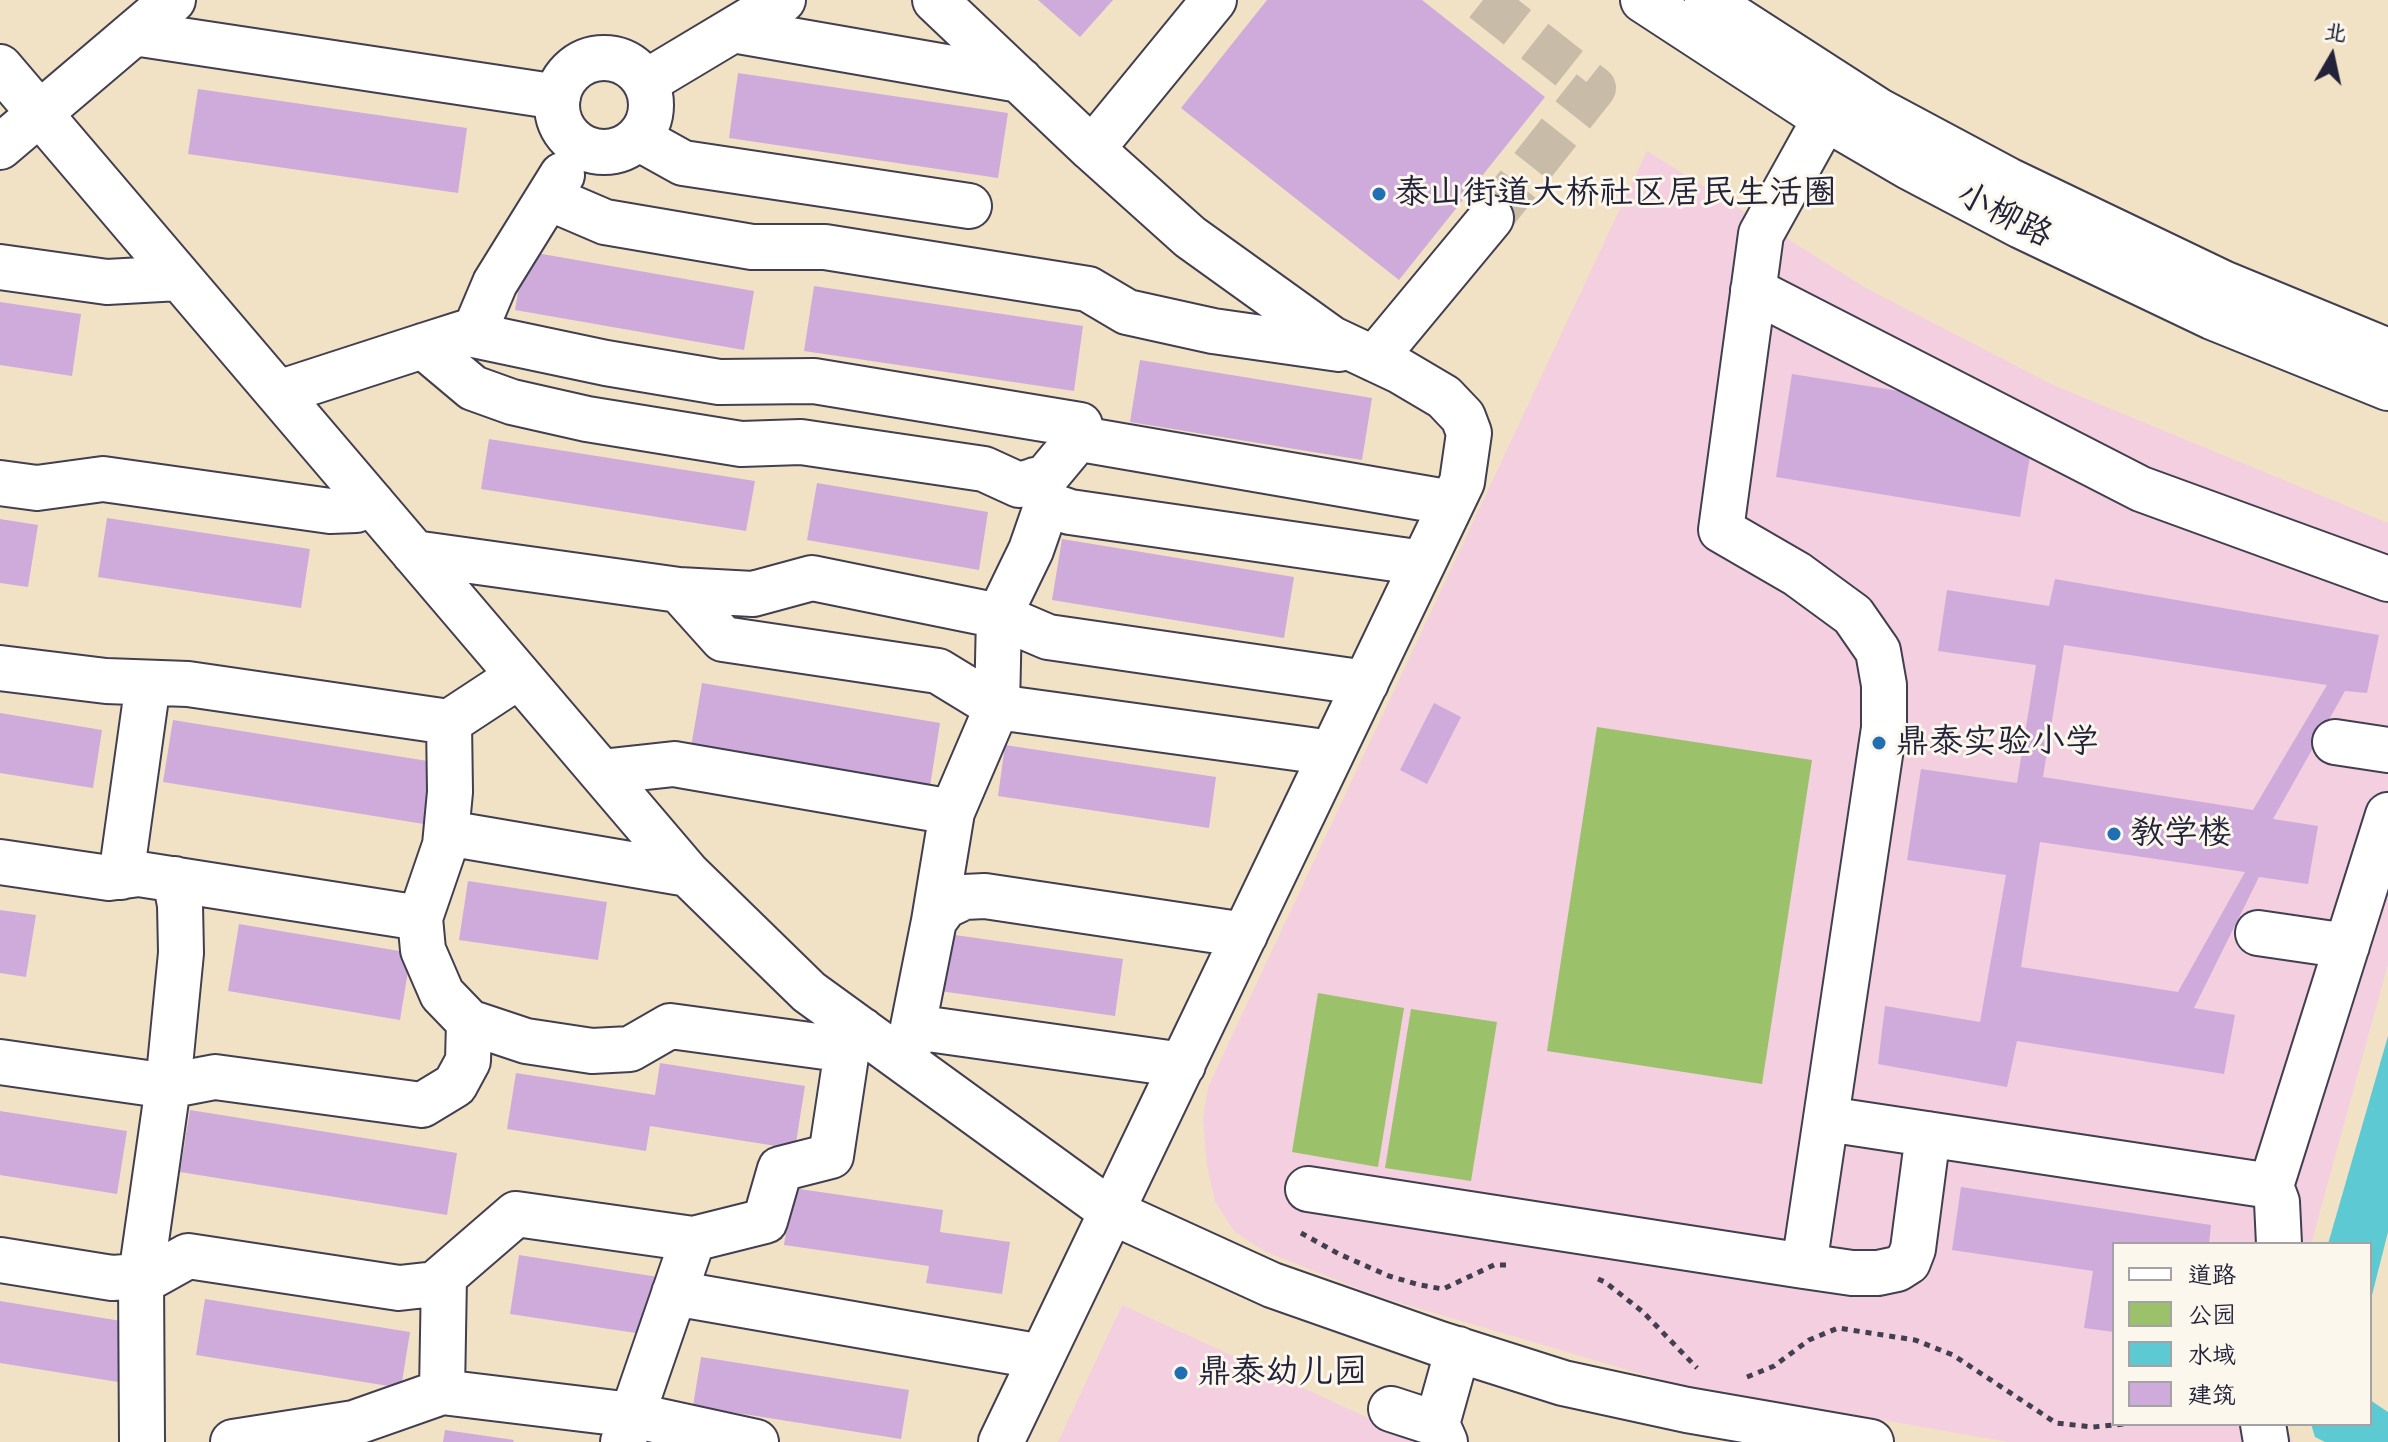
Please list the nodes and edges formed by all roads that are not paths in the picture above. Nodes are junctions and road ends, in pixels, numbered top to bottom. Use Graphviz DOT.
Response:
graph roads {
  1 [pos="173,0"];
  2 [pos="783,0"];
  3 [pos="935,0"];
  4 [pos="1214,0"];
  5 [pos="1643,0"];
  6 [pos="1707,0"];
  7 [pos="733,30"];
  8 [pos="134,33"];
  9 [pos="1020,80"];
  10 [pos="646,82"];
  11 [pos="14,87"];
  12 [pos="558,97"];
  13 [pos="1832,103"];
  14 [pos="638,138"];
  15 [pos="580,145"];
  16 [pos="0,147"];
  17 [pos="1092,149"];
  18 [pos="549,198"];
  19 [pos="969,206"];
  20 [pos="1491,218"];
  21 [pos="0,267"];
  22 [pos="179,278"];
  23 [pos="1753,290"];
  24 [pos="473,335"];
  25 [pos="423,346"];
  26 [pos="2388,351"];
  27 [pos="1367,356"];
  28 [pos="2388,388"];
  29 [pos="278,393"];
  30 [pos="1075,438"];
  31 [pos="0,483"];
  32 [pos="1041,492"];
  33 [pos="372,503"];
  34 [pos="1452,503"];
  35 [pos="414,553"];
  36 [pos="1423,563"];
  37 [pos="2388,579"];
  38 [pos="679,590"];
  39 [pos="999,616"];
  40 [pos="0,668"];
  41 [pos="519,676"];
  42 [pos="148,683"];
  43 [pos="1366,683"];
  44 [pos="997,707"];
  45 [pos="449,722"];
  46 [pos="2335,742"];
  47 [pos="2388,750"];
  48 [pos="1332,753"];
  49 [pos="601,772"];
  50 [pos="952,812"];
  51 [pos="2388,815"];
  52 [pos="447,833"];
  53 [pos="0,862"];
  54 [pos="688,874"];
  55 [pos="121,877"];
  56 [pos="175,879"];
  57 [pos="420,918"];
  58 [pos="934,921"];
  59 [pos="2258,933"];
  60 [pos="1245,935"];
  61 [pos="2347,946"];
  62 [pos="469,1022"];
  63 [pos="855,1040"];
  64 [pos="910,1044"];
  65 [pos="0,1062"];
  66 [pos="1183,1065"];
  67 [pos="168,1086"];
  68 [pos="1827,1119"];
  69 [pos="1928,1134"];
  70 [pos="2271,1186"];
  71 [pos="1308,1189"];
  72 [pos="1112,1212"];
  73 [pos="693,1239"];
  74 [pos="2279,1242"];
  75 [pos="0,1260"];
  76 [pos="1804,1266"];
  77 [pos="141,1276"];
  78 [pos="444,1276"];
  79 [pos="674,1293"];
  80 [pos="1458,1349"];
  81 [pos="1042,1357"];
  82 [pos="442,1392"];
  83 [pos="1391,1409"];
  84 [pos="627,1429"];
  85 [pos="1441,1433"];
  86 [pos="236,1441"];
  87 [pos="142,1442"];
  88 [pos="756,1442"];
  89 [pos="1001,1442"];
  90 [pos="1871,1442"];
  1 -- 8 [label="street"];
  2 -- 7 [label="street"];
  3 -- 9 [label="street"];
  4 -- 17 [label="street"];
  5 -- 13 [label="street, 小柳路"];
  6 -- 13 [label="street, 小柳路"];
  7 -- 9 [label="street"];
  7 -- 10 [label="street"];
  8 -- 11 [label="street"];
  8 -- 12 [label="street"];
  9 -- 17 [label="street"];
  10 -- 12 [label="street"];
  10 -- 14 [label="street"];
  11 -- 16 [label="street"];
  11 -- 22 [label="street"];
  12 -- 15 [label="street"];
  13 -- 23 [label="street"];
  13 -- 26 [label="street, 小柳路"];
  13 -- 28 [label="street, 小柳路"];
  14 -- 15 [label="street"];
  14 -- 19 [label="street"];
  15 -- 18 [label="street"];
  17 -- 27 [label="street"];
  18 -- 24 [label="street"];
  18 -- 27 [label="street"];
  20 -- 27 [label="street"];
  21 -- 22 [label="street"];
  22 -- 29 [label="street"];
  23 -- 37 [label="street"];
  23 -- 68 [label="street"];
  24 -- 25 [label="street"];
  24 -- 30 [label="street"];
  25 -- 29 [label="street"];
  25 -- 32 [label="street"];
  27 -- 34 [label="street"];
  29 -- 33 [label="street"];
  30 -- 32 [label="street"];
  30 -- 34 [label="street"];
  31 -- 33 [label="street"];
  32 -- 36 [label="street"];
  32 -- 39 [label="street"];
  33 -- 35 [label="street"];
  34 -- 36 [label="street"];
  35 -- 38 [label="street"];
  35 -- 41 [label="street"];
  36 -- 43 [label="street"];
  38 -- 39 [label="street"];
  38 -- 44 [label="street"];
  39 -- 43 [label="street"];
  39 -- 44 [label="street"];
  40 -- 42 [label="street"];
  41 -- 45 [label="street"];
  41 -- 49 [label="street"];
  42 -- 45 [label="street"];
  42 -- 55 [label="street"];
  43 -- 48 [label="street"];
  44 -- 48 [label="street"];
  44 -- 50 [label="street"];
  45 -- 52 [label="street"];
  46 -- 47 [label="street"];
  48 -- 60 [label="street"];
  49 -- 50 [label="street"];
  49 -- 54 [label="street"];
  50 -- 58 [label="street"];
  51 -- 61 [label="street"];
  52 -- 54 [label="street"];
  52 -- 57 [label="street"];
  53 -- 55 [label="street"];
  54 -- 63 [label="street"];
  55 -- 56 [label="street"];
  56 -- 57 [label="street"];
  56 -- 67 [label="street"];
  57 -- 62 [label="street"];
  58 -- 60 [label="street"];
  58 -- 64 [label="street"];
  59 -- 61 [label="street"];
  60 -- 66 [label="street"];
  61 -- 70 [label="street"];
  62 -- 63 [label="street"];
  62 -- 67 [label="street"];
  63 -- 64 [label="street"];
  63 -- 73 [label="street"];
  64 -- 66 [label="street"];
  64 -- 72 [label="street"];
  65 -- 67 [label="street"];
  66 -- 72 [label="street"];
  67 -- 77 [label="street"];
  68 -- 69 [label="street"];
  68 -- 76 [label="street"];
  69 -- 70 [label="street"];
  69 -- 76 [label="street"];
  70 -- 74 [label="street"];
  71 -- 76 [label="street"];
  72 -- 80 [label="street"];
  72 -- 81 [label="street"];
  73 -- 78 [label="street"];
  73 -- 79 [label="street"];
  75 -- 77 [label="street"];
  77 -- 78 [label="street"];
  77 -- 87 [label="street"];
  78 -- 82 [label="street"];
  79 -- 81 [label="street"];
  79 -- 84 [label="street"];
  80 -- 85 [label="street"];
  80 -- 90 [label="street"];
  81 -- 89 [label="street"];
  82 -- 84 [label="street"];
  82 -- 86 [label="street"];
  83 -- 85 [label="street"];
  84 -- 88 [label="street"];
}
